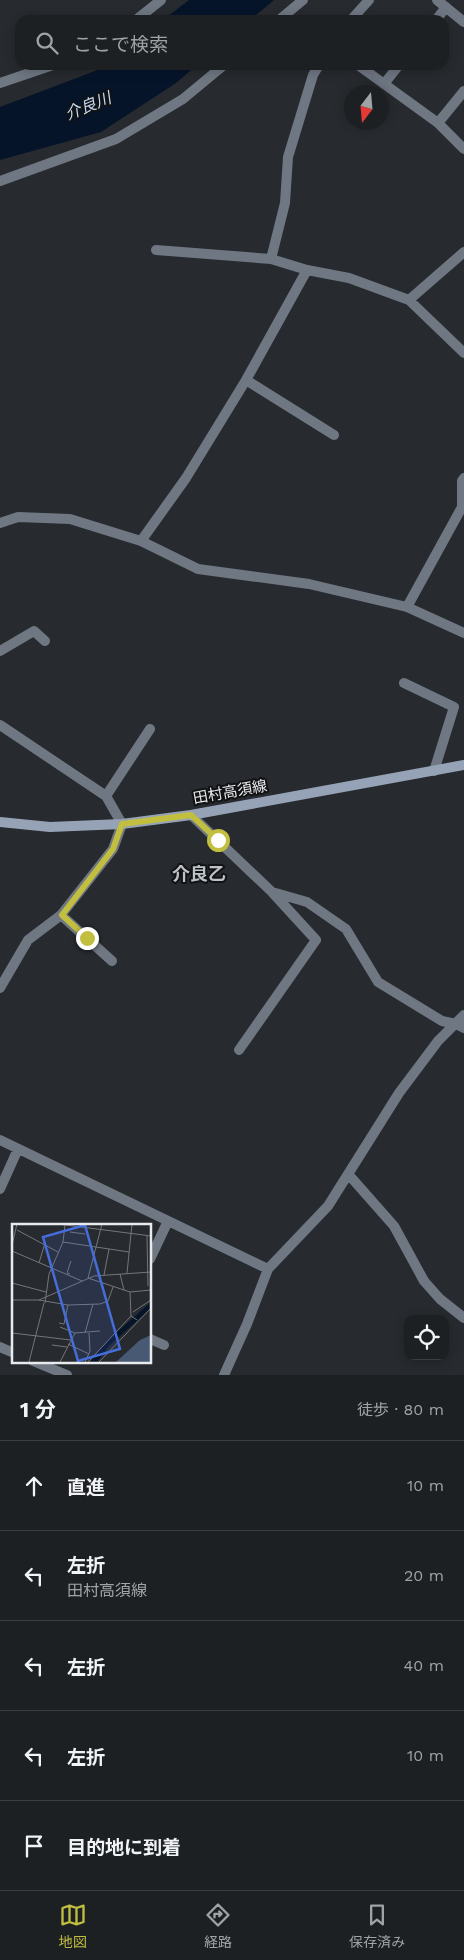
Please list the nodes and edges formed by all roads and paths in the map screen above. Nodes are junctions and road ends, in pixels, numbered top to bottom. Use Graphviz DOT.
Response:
graph roads {
  1 [pos="161,0"];
  2 [pos="303,0"];
  3 [pos="369,0"];
  4 [pos="437,0"];
  5 [pos="446,7"];
  6 [pos="142,15"];
  7 [pos="285,15"];
  8 [pos="356,15"];
  9 [pos="440,15"];
  10 [pos="464,22"];
  11 [pos="38,70"];
  12 [pos="218,70"];
  13 [pos="316,70"];
  14 [pos="365,70"];
  15 [pos="395,70"];
  16 [pos="0,83"];
  17 [pos="384,84"];
  18 [pos="464,91"];
  19 [pos="438,123"];
  20 [pos="464,148"];
  21 [pos="0,181"];
  22 [pos="156,250"];
  23 [pos="464,252"];
  24 [pos="271,259"];
  25 [pos="307,270"];
  26 [pos="409,300"];
  27 [pos="464,353"];
  28 [pos="246,380"];
  29 [pos="334,435"];
  30 [pos="464,478"];
  31 [pos="0,523"];
  32 [pos="141,542"];
  33 [pos="407,607"];
  34 [pos="464,633"];
  35 [pos="45,641"];
  36 [pos="0,649"];
  37 [pos="404,683"];
  38 [pos="0,725"];
  39 [pos="150,729"];
  40 [pos="464,765"];
  41 [pos="434,771"];
  42 [pos="106,796"];
  43 [pos="191,815"];
  44 [pos="0,822"];
  45 [pos="122,824"];
  46 [pos="272,892"];
  47 [pos="62,915"];
  48 [pos="112,961"];
  49 [pos="0,988"];
  50 [pos="464,1015"];
  51 [pos="460,1026"];
  52 [pos="239,1050"];
  53 [pos="0,1140"];
  54 [pos="18,1149"];
  55 [pos="349,1175"];
  56 [pos="0,1188"];
  57 [pos="168,1221"];
  58 [pos="151,1257"];
  59 [pos="268,1269"];
  60 [pos="463,1313"];
  61 [pos="151,1339"];
  62 [pos="164,1345"];
  63 [pos="0,1347"];
  64 [pos="12,1352"];
  65 [pos="35,1362"];
  66 [pos="66,1375"];
  67 [pos="224,1375"];
  1 -- 6 [label="street"];
  2 -- 7 [label="street"];
  3 -- 8 [label="street"];
  4 -- 5 [label="street"];
  5 -- 9 [label="street"];
  5 -- 10 [label="street"];
  11 -- 16 [label="street"];
  12 -- 21 [label="street"];
  13 -- 24 [label="street"];
  14 -- 17 [label="street"];
  15 -- 17 [label="street"];
  17 -- 19 [label="street"];
  18 -- 19 [label="street"];
  19 -- 20 [label="street"];
  22 -- 24 [label="street"];
  23 -- 26 [label="street"];
  24 -- 25 [label="street"];
  25 -- 26 [label="street"];
  25 -- 28 [label="street"];
  26 -- 27 [label="street"];
  28 -- 29 [label="street"];
  28 -- 32 [label="street"];
  30 -- 33 [label="street"];
  31 -- 32 [label="street"];
  32 -- 33 [label="street"];
  33 -- 34 [label="street"];
  35 -- 36 [label="street"];
  37 -- 41 [label="street"];
  38 -- 42 [label="street"];
  39 -- 42 [label="street"];
  40 -- 41 [label="main road, 田村高須線"];
  41 -- 43 [label="main road, 田村高須線"];
  42 -- 45 [label="street"];
  43 -- 45 [label="main road, 田村高須線"];
  43 -- 46 [label="street"];
  44 -- 45 [label="main road, 田村高須線"];
  45 -- 47 [label="street"];
  46 -- 51 [label="street"];
  46 -- 52 [label="street"];
  47 -- 48 [label="street"];
  47 -- 49 [label="street"];
  50 -- 51 [label="street"];
  51 -- 55 [label="street"];
  53 -- 54 [label="street"];
  54 -- 56 [label="street"];
  54 -- 57 [label="street"];
  55 -- 59 [label="street"];
  55 -- 60 [label="street"];
  57 -- 58 [label="street"];
  57 -- 59 [label="street"];
  59 -- 67 [label="street"];
  61 -- 62 [label="street"];
  63 -- 64 [label="street"];
  65 -- 66 [label="street"];
}
